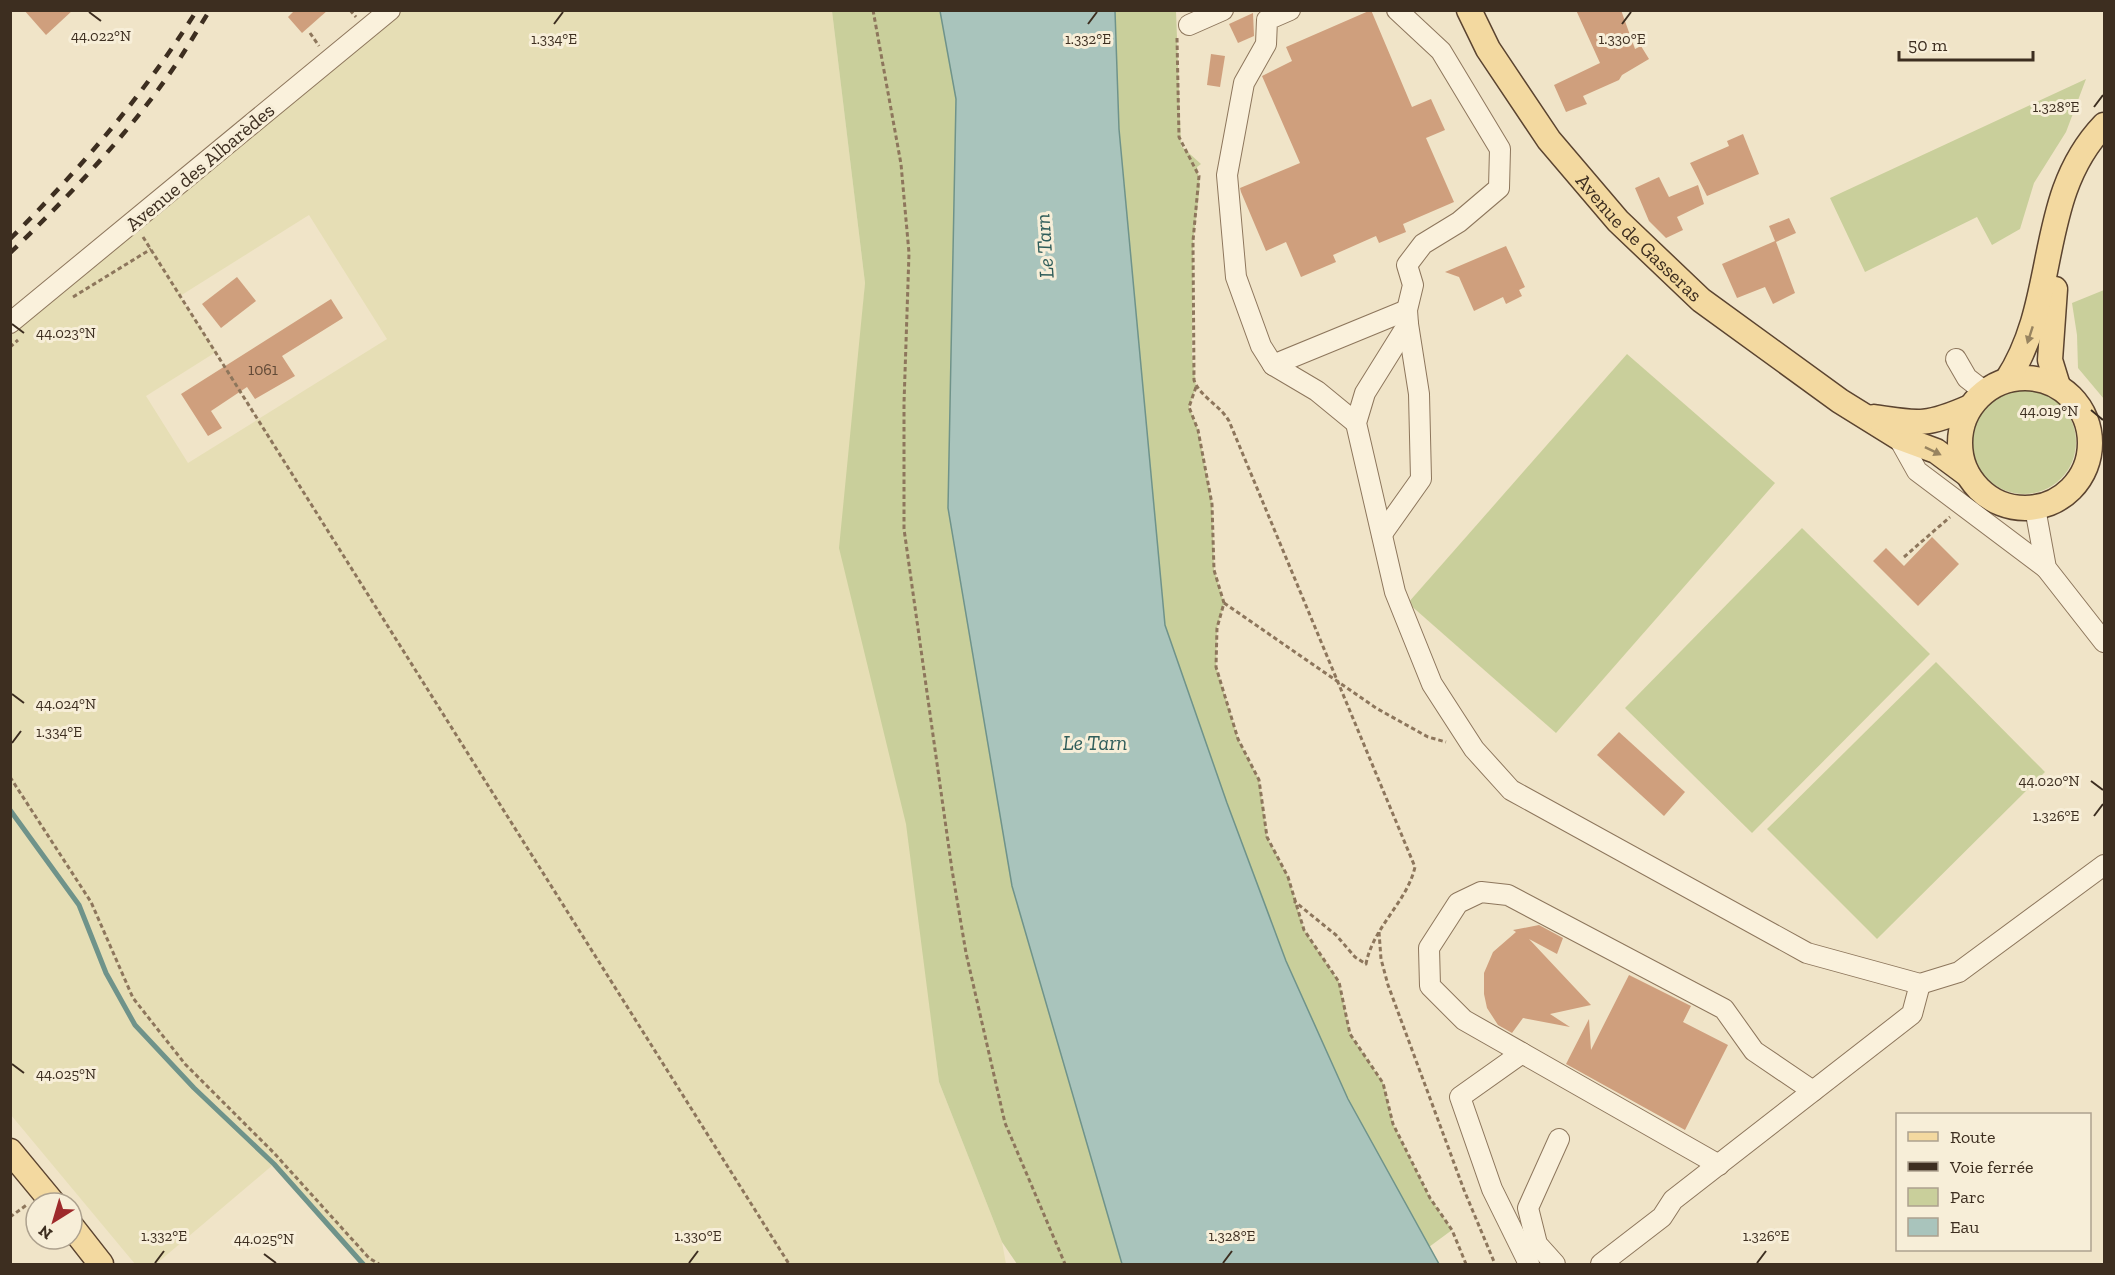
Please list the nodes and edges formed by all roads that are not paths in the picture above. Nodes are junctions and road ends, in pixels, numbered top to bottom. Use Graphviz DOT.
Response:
graph roads {
  1 [pos="390,10"];
  2 [pos="1223,10"];
  3 [pos="1290,10"];
  4 [pos="1397,10"];
  5 [pos="1469,10"];
  6 [pos="1183,29"];
  7 [pos="2104,124"];
  8 [pos="2104,149"];
  9 [pos="1407,317"];
  10 [pos="15,331"];
  11 [pos="1956,358"];
  12 [pos="1273,365"];
  13 [pos="2007,380"];
  14 [pos="2058,386"];
  15 [pos="1977,400"];
  16 [pos="1863,415"];
  17 [pos="1356,423"];
  18 [pos="2095,423"];
  19 [pos="1898,437"];
  20 [pos="2104,470"];
  21 [pos="1967,474"];
  22 [pos="2079,481"];
  23 [pos="2035,508"];
  24 [pos="1382,534"];
  25 [pos="2046,568"];
  26 [pos="2104,642"];
  27 [pos="2104,865"];
  28 [pos="1920,984"];
  29 [pos="1522,1053"];
  30 [pos="1813,1091"];
  31 [pos="1559,1139"];
  32 [pos="10,1151"];
  33 [pos="1719,1165"];
  34 [pos="1492,1189"];
  35 [pos="43,1191"];
  36 [pos="1528,1208"];
  37 [pos="84,1245"];
  38 [pos="95,1262"];
  39 [pos="1529,1264"];
  40 [pos="1555,1264"];
  41 [pos="1601,1264"];
  1 -- 10 [label="street, Avenue des Albarèdes"];
  2 -- 6 [label="street"];
  3 -- 12 [label="street"];
  4 -- 9 [label="street"];
  5 -- 16 [label="main road, Avenue de Gasseras"];
  7 -- 13 [label="main road, one-way"];
  8 -- 14 [label="main road"];
  9 -- 12 [label="street"];
  9 -- 17 [label="street"];
  9 -- 24 [label="street"];
  11 -- 15 [label="street"];
  12 -- 17 [label="street"];
  13 -- 14 [label="main road"];
  13 -- 15 [label="main road"];
  14 -- 18 [label="main road"];
  15 -- 16 [label="main road, Avenue de Gasseras"];
  15 -- 21 [label="main road"];
  16 -- 19 [label="main road, Avenue de Gasseras"];
  17 -- 24 [label="street"];
  18 -- 22 [label="main road"];
  19 -- 21 [label="main road, Avenue de Gasseras, one-way"];
  19 -- 25 [label="street"];
  20 -- 22 [label="main road"];
  21 -- 23 [label="main road"];
  22 -- 23 [label="main road"];
  23 -- 25 [label="street"];
  24 -- 28 [label="street"];
  25 -- 26 [label="street"];
  27 -- 28 [label="street"];
  28 -- 30 [label="street"];
  29 -- 30 [label="street"];
  29 -- 33 [label="street"];
  29 -- 34 [label="street"];
  30 -- 33 [label="street"];
  31 -- 36 [label="street"];
  32 -- 35 [label="main road"];
  33 -- 41 [label="street"];
  34 -- 36 [label="street"];
  34 -- 39 [label="street"];
  36 -- 40 [label="street"];
  37 -- 38 [label="main road"];
}
